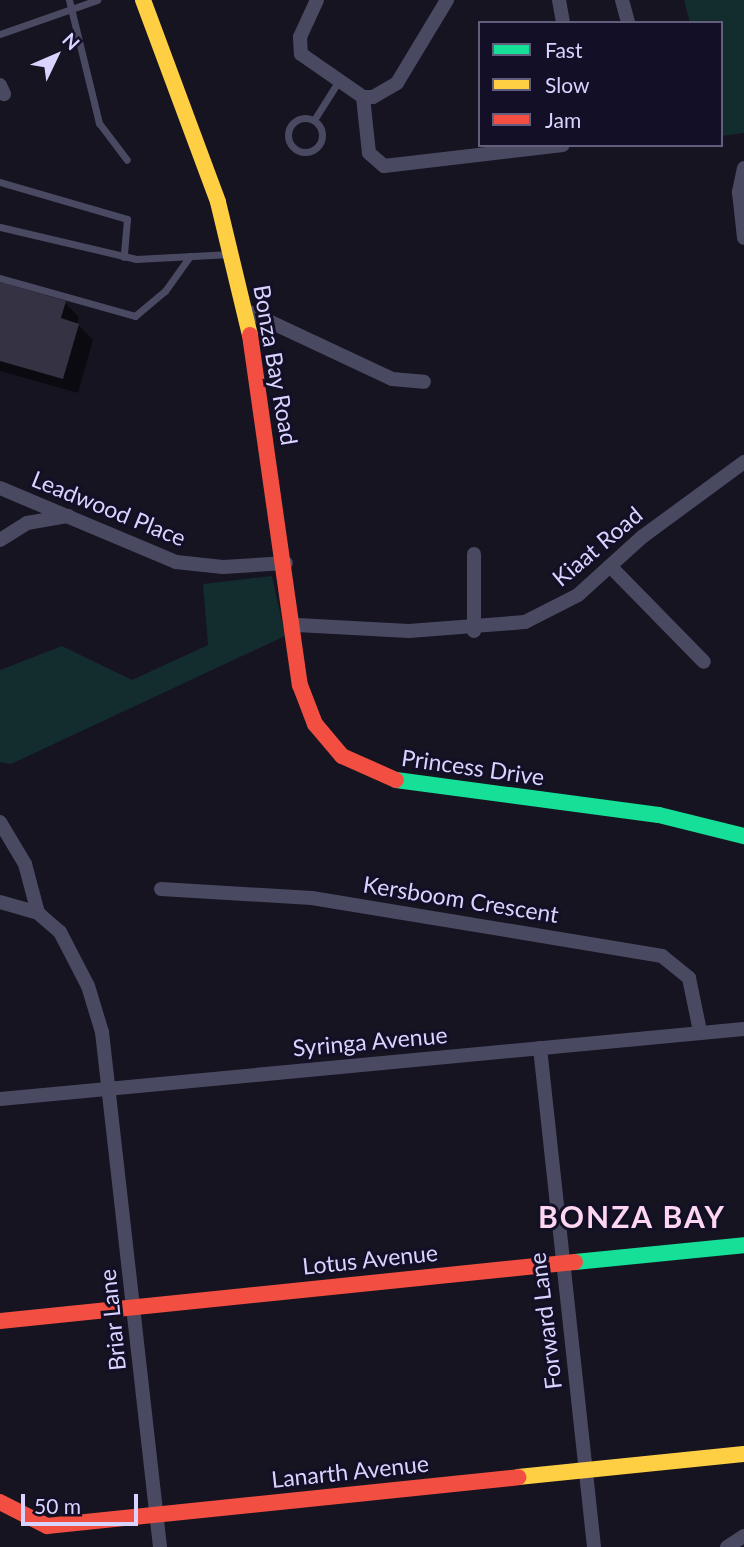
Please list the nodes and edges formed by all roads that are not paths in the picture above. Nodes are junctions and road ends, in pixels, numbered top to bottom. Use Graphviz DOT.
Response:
graph roads {
  1 [pos="97,0"];
  2 [pos="143,0"];
  3 [pos="317,0"];
  4 [pos="447,0"];
  5 [pos="559,0"];
  6 [pos="622,0"];
  7 [pos="71,4"];
  8 [pos="563,21"];
  9 [pos="627,21"];
  10 [pos="0,34"];
  11 [pos="338,82"];
  12 [pos="363,97"];
  13 [pos="314,120"];
  14 [pos="546,147"];
  15 [pos="127,160"];
  16 [pos="744,168"];
  17 [pos="0,182"];
  18 [pos="0,227"];
  19 [pos="744,238"];
  20 [pos="231,254"];
  21 [pos="190,256"];
  22 [pos="124,257"];
  23 [pos="0,278"];
  24 [pos="247,311"];
  25 [pos="424,382"];
  26 [pos="744,461"];
  27 [pos="0,488"];
  28 [pos="69,516"];
  29 [pos="0,540"];
  30 [pos="474,554"];
  31 [pos="286,563"];
  32 [pos="611,566"];
  33 [pos="297,625"];
  34 [pos="474,631"];
  35 [pos="704,662"];
  36 [pos="0,822"];
  37 [pos="744,836"];
  38 [pos="161,889"];
  39 [pos="0,902"];
  40 [pos="38,913"];
  41 [pos="744,1029"];
  42 [pos="700,1031"];
  43 [pos="540,1048"];
  44 [pos="111,1087"];
  45 [pos="0,1099"];
  46 [pos="744,1245"];
  47 [pos="561,1262"];
  48 [pos="133,1307"];
  49 [pos="0,1321"];
  50 [pos="744,1454"];
  51 [pos="585,1468"];
  52 [pos="0,1502"];
  53 [pos="154,1516"];
  54 [pos="744,1536"];
  55 [pos="160,1547"];
  56 [pos="594,1547"];
  57 [pos="727,1547"];
  1 -- 7 [label="lane"];
  2 -- 20 [label="street, Bonza Bay Road"];
  3 -- 11 [label="street"];
  4 -- 12 [label="street"];
  5 -- 8 [label="street"];
  6 -- 9 [label="street"];
  7 -- 10 [label="lane"];
  7 -- 15 [label="lane"];
  11 -- 12 [label="street"];
  11 -- 13 [label="lane"];
  12 -- 14 [label="street"];
  13 -- 13 [label="lane"];
  16 -- 19 [label="street"];
  17 -- 22 [label="lane"];
  18 -- 22 [label="lane"];
  20 -- 21 [label="lane"];
  20 -- 24 [label="street, Bonza Bay Road"];
  21 -- 22 [label="lane"];
  21 -- 23 [label="lane"];
  24 -- 25 [label="street"];
  24 -- 31 [label="street, Bonza Bay Road"];
  26 -- 32 [label="street, Kiaat Road"];
  27 -- 28 [label="street, Leadwood Place"];
  28 -- 29 [label="street"];
  28 -- 31 [label="street, Leadwood Place"];
  30 -- 34 [label="street"];
  31 -- 33 [label="street, Bonza Bay Road"];
  32 -- 34 [label="street, Kiaat Road"];
  32 -- 35 [label="street"];
  33 -- 34 [label="street, Kiaat Road"];
  33 -- 37 [label="street, Princess Drive"];
  36 -- 40 [label="street"];
  38 -- 42 [label="street, Kersboom Crescent"];
  39 -- 40 [label="street"];
  40 -- 44 [label="street, Briar Lane"];
  41 -- 42 [label="street, Syringa Avenue"];
  42 -- 43 [label="street, Syringa Avenue"];
  43 -- 44 [label="street, Syringa Avenue"];
  43 -- 47 [label="street, Forward Lane"];
  44 -- 45 [label="street, Syringa Avenue"];
  44 -- 48 [label="street, Briar Lane"];
  46 -- 47 [label="street, Lotus Avenue"];
  47 -- 48 [label="street, Lotus Avenue"];
  47 -- 51 [label="street, Forward Lane"];
  48 -- 49 [label="street, Lotus Avenue"];
  48 -- 53 [label="street, Briar Lane"];
  50 -- 51 [label="street, Lanarth Avenue"];
  51 -- 53 [label="street, Lanarth Avenue"];
  51 -- 56 [label="street, Forward Lane"];
  52 -- 53 [label="street, Lanarth Avenue"];
  53 -- 55 [label="street, Briar Lane"];
  54 -- 57 [label="street"];
}
